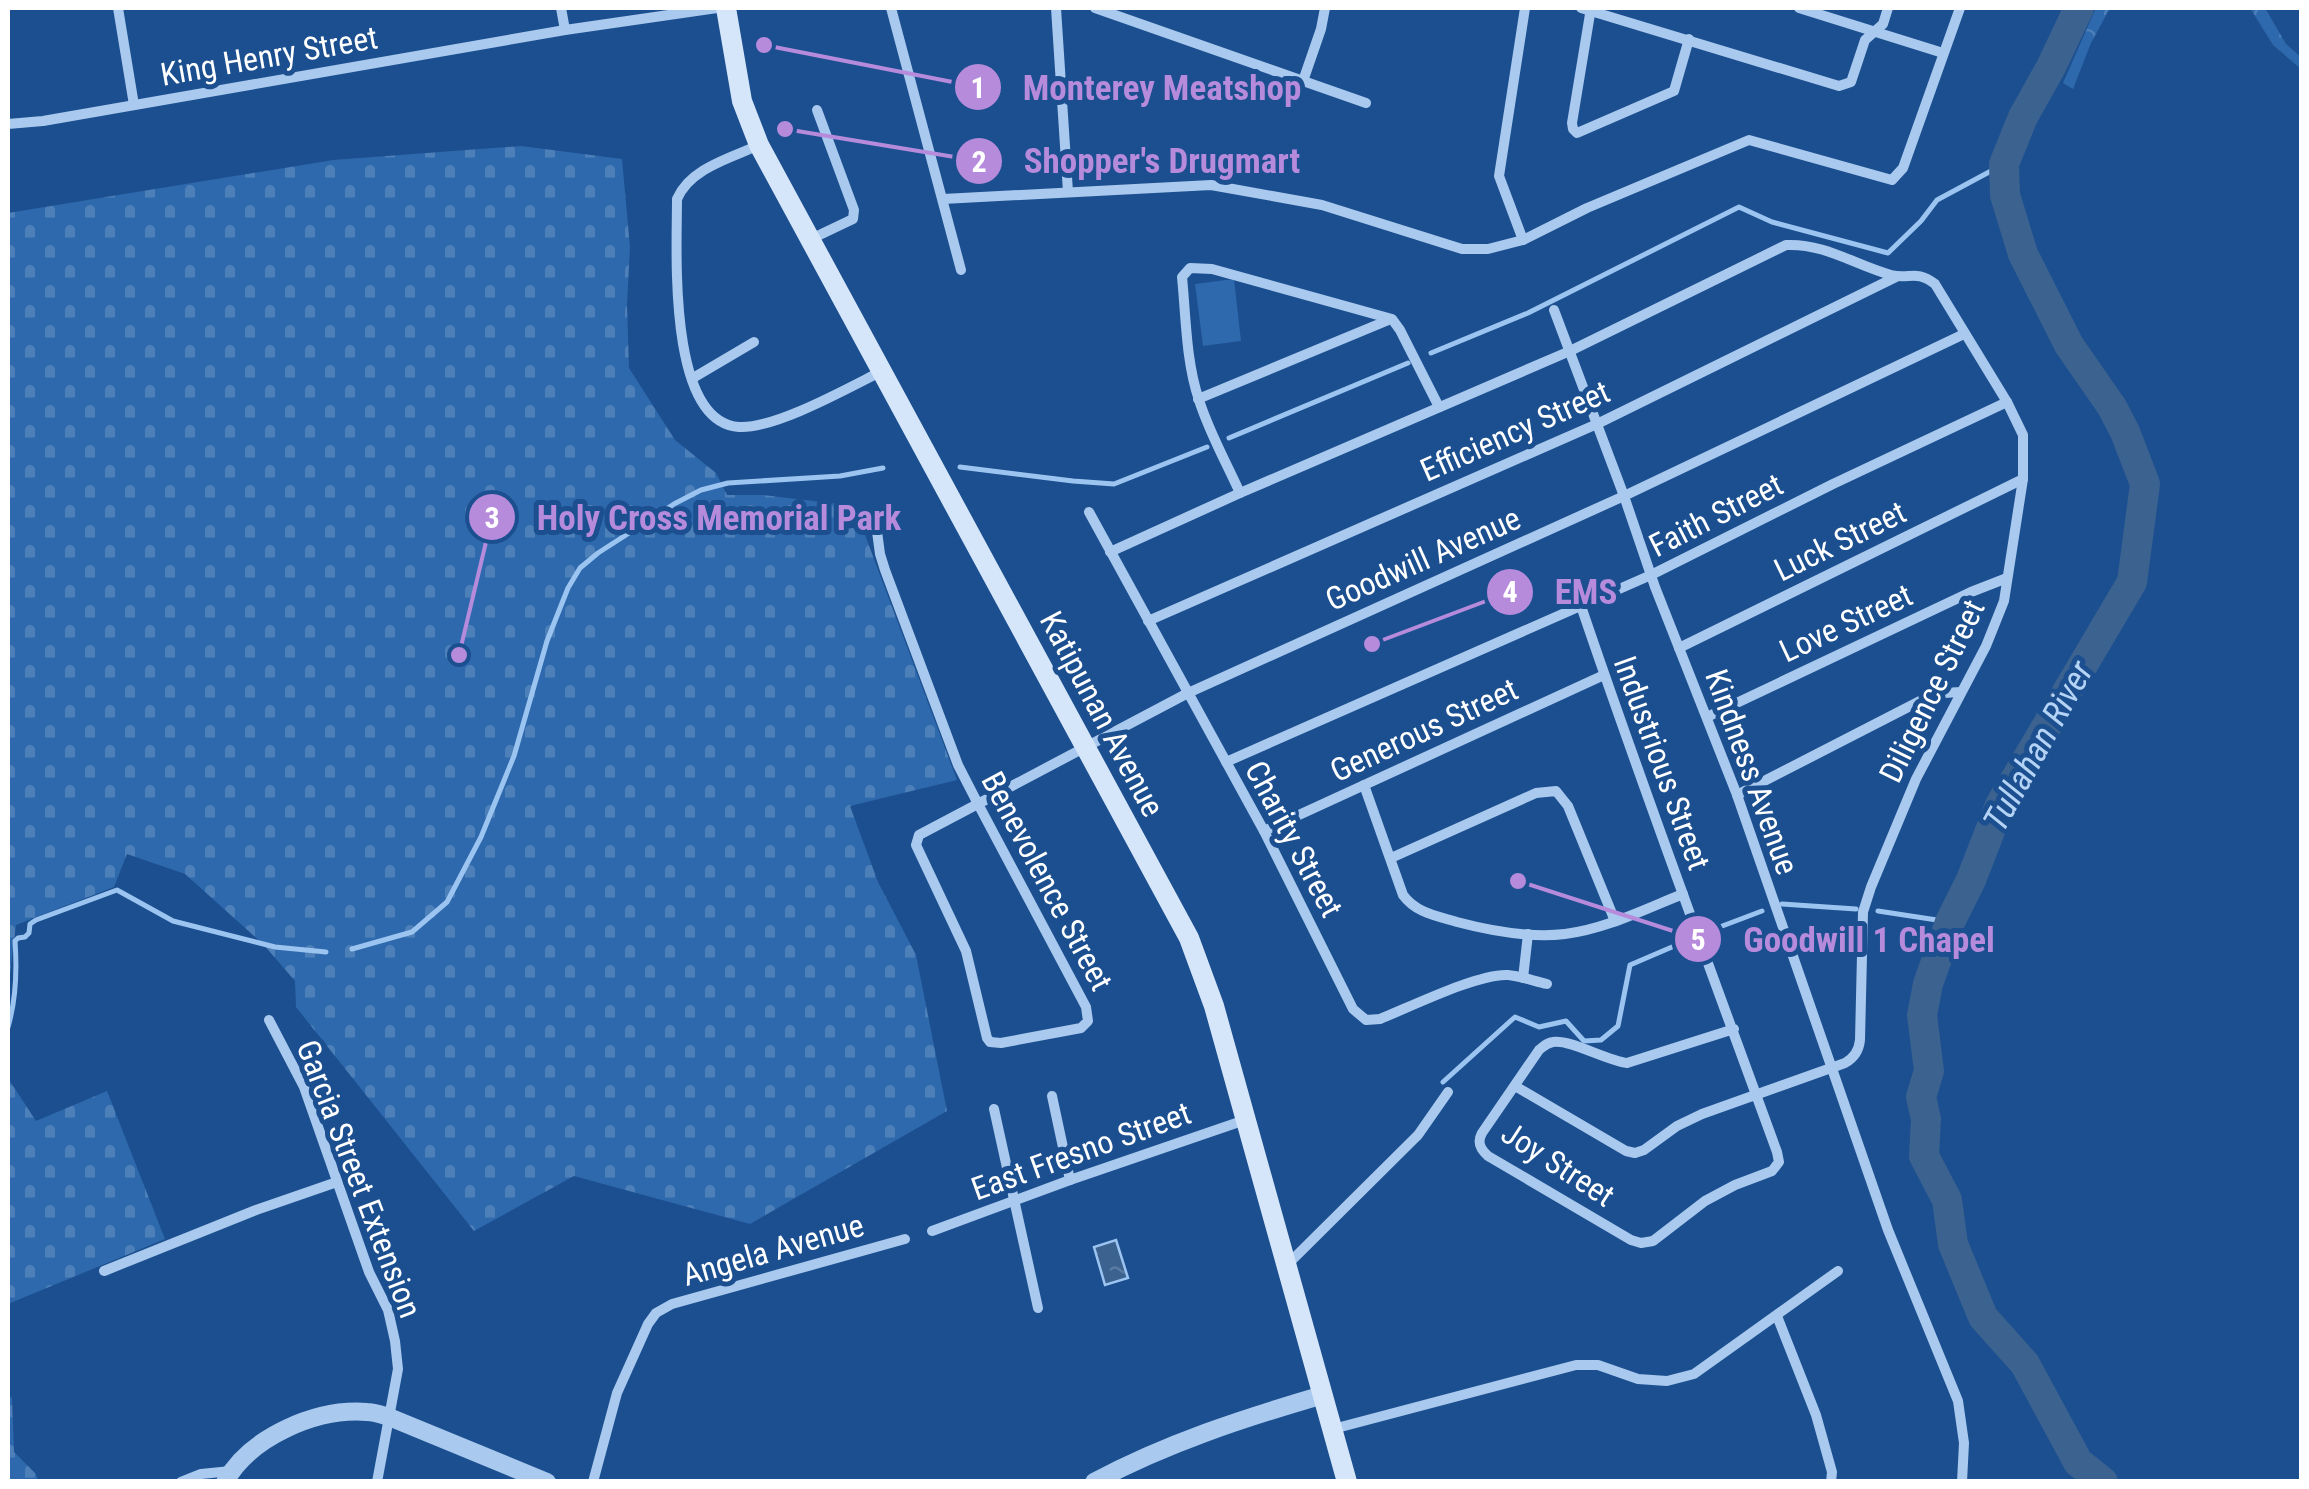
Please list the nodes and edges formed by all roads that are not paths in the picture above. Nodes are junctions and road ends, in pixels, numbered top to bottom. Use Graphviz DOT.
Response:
graph roads {
  1 [pos="118,8"];
  2 [pos="561,8"];
  3 [pos="717,8"];
  4 [pos="726,8"];
  5 [pos="892,8"];
  6 [pos="1056,8"];
  7 [pos="1095,8"];
  8 [pos="1325,8"];
  9 [pos="1524,8"];
  10 [pos="1587,8"];
  11 [pos="1799,8"];
  12 [pos="1888,8"];
  13 [pos="1960,8"];
  14 [pos="565,30"];
  15 [pos="1874,32"];
  16 [pos="1689,38"];
  17 [pos="1943,53"];
  18 [pos="1303,80"];
  19 [pos="1366,103"];
  20 [pos="134,105"];
  21 [pos="817,110"];
  22 [pos="8,124"];
  23 [pos="759,144"];
  24 [pos="1068,192"];
  25 [pos="943,200"];
  26 [pos="811,239"];
  27 [pos="1523,240"];
  28 [pos="961,270"];
  29 [pos="1896,277"];
  30 [pos="1554,310"];
  31 [pos="1392,319"];
  32 [pos="1964,334"];
  33 [pos="754,342"];
  34 [pos="1570,352"];
  35 [pos="882,370"];
  36 [pos="692,378"];
  37 [pos="1198,399"];
  38 [pos="2006,402"];
  39 [pos="1439,407"];
  40 [pos="1597,424"];
  41 [pos="2023,479"];
  42 [pos="1240,492"];
  43 [pos="1624,496"];
  44 [pos="1090,512"];
  45 [pos="876,524"];
  46 [pos="1110,552"];
  47 [pos="1651,575"];
  48 [pos="2007,578"];
  49 [pos="1581,606"];
  50 [pos="1148,621"];
  51 [pos="1679,648"];
  52 [pos="1604,675"];
  53 [pos="1960,692"];
  54 [pos="1188,693"];
  55 [pos="1707,716"];
  56 [pos="1084,746"];
  57 [pos="1226,762"];
  58 [pos="1364,785"];
  59 [pos="1737,794"];
  60 [pos="977,802"];
  61 [pos="1264,831"];
  62 [pos="916,846"];
  63 [pos="1391,858"];
  64 [pos="1683,894"];
  65 [pos="1615,921"];
  66 [pos="1528,934"];
  67 [pos="1523,978"];
  68 [pos="1546,984"];
  69 [pos="269,1020"];
  70 [pos="1734,1029"];
  71 [pos="1831,1068"];
  72 [pos="1515,1086"];
  73 [pos="1448,1092"];
  74 [pos="1756,1094"];
  75 [pos="1052,1096"];
  76 [pos="994,1110"];
  77 [pos="1246,1119"];
  78 [pos="1779,1162"];
  79 [pos="1070,1180"];
  80 [pos="337,1182"];
  81 [pos="1013,1201"];
  82 [pos="932,1231"];
  83 [pos="906,1239"];
  84 [pos="1287,1265"];
  85 [pos="1838,1270"];
  86 [pos="104,1271"];
  87 [pos="1038,1308"];
  88 [pos="1777,1316"];
  89 [pos="1323,1395"];
  90 [pos="390,1417"];
  91 [pos="1332,1429"];
  92 [pos="514,1475"];
  93 [pos="228,1476"];
  94 [pos="1118,1476"];
  95 [pos="181,1482"];
  96 [pos="377,1482"];
  97 [pos="547,1482"];
  98 [pos="593,1482"];
  99 [pos="1094,1482"];
  100 [pos="1347,1482"];
  101 [pos="1831,1482"];
  102 [pos="1962,1482"];
  1 -- 20 [label="street"];
  2 -- 14 [label="street"];
  3 -- 14 [label="street, King Henry Street"];
  4 -- 23 [label="main road, Katipunan Avenue"];
  5 -- 25 [label="street"];
  6 -- 24 [label="street"];
  7 -- 18 [label="street"];
  8 -- 18 [label="street"];
  9 -- 27 [label="street"];
  10 -- 16 [label="street"];
  10 -- 16 [label="street"];
  11 -- 15 [label="street"];
  12 -- 15 [label="street"];
  13 -- 17 [label="street"];
  14 -- 20 [label="street, King Henry Street"];
  15 -- 16 [label="street"];
  15 -- 17 [label="street"];
  17 -- 27 [label="street"];
  18 -- 19 [label="street"];
  20 -- 22 [label="street, King Henry Street"];
  21 -- 26 [label="street"];
  23 -- 26 [label="main road, Katipunan Avenue"];
  23 -- 36 [label="street"];
  24 -- 25 [label="street"];
  24 -- 27 [label="street"];
  25 -- 28 [label="street"];
  26 -- 35 [label="main road, Katipunan Avenue"];
  29 -- 32 [label="street, Diligence Street"];
  29 -- 34 [label="street, Diligence Street"];
  29 -- 40 [label="street, Efficiency Street"];
  30 -- 34 [label="street, Kindness Avenue"];
  31 -- 37 [label="street"];
  31 -- 37 [label="street"];
  31 -- 39 [label="street"];
  32 -- 38 [label="street, Diligence Street"];
  32 -- 43 [label="street, Goodwill Avenue"];
  33 -- 36 [label="street"];
  34 -- 39 [label="street, Diligence Street"];
  34 -- 40 [label="street, Kindness Avenue"];
  35 -- 36 [label="street"];
  35 -- 56 [label="main road, Katipunan Avenue"];
  37 -- 42 [label="street"];
  38 -- 41 [label="street, Diligence Street"];
  38 -- 47 [label="street, Faith Street"];
  39 -- 42 [label="street, Diligence Street"];
  40 -- 43 [label="street, Kindness Avenue"];
  40 -- 50 [label="street, Efficiency Street"];
  41 -- 48 [label="street, Diligence Street"];
  41 -- 51 [label="street, Luck Street"];
  42 -- 46 [label="street, Diligence Street"];
  43 -- 47 [label="street, Kindness Avenue"];
  43 -- 54 [label="street, Goodwill Avenue"];
  44 -- 46 [label="street, Charity Street"];
  45 -- 60 [label="street, Benevolence Street"];
  46 -- 50 [label="street, Charity Street"];
  47 -- 49 [label="street, Faith Street"];
  47 -- 51 [label="street, Kindness Avenue"];
  48 -- 53 [label="street, Diligence Street"];
  48 -- 55 [label="street, Love Street"];
  49 -- 52 [label="street, Industrious Street"];
  49 -- 57 [label="street, Faith Street"];
  50 -- 54 [label="street, Charity Street"];
  51 -- 55 [label="street, Kindness Avenue"];
  52 -- 58 [label="street, Generous Street"];
  52 -- 64 [label="street, Industrious Street"];
  53 -- 59 [label="street"];
  53 -- 71 [label="street, Diligence Street"];
  54 -- 56 [label="street, Goodwill Avenue"];
  54 -- 57 [label="street, Charity Street"];
  55 -- 59 [label="street, Kindness Avenue"];
  56 -- 60 [label="street, Goodwill Avenue"];
  56 -- 77 [label="main road, Katipunan Avenue"];
  57 -- 61 [label="street, Charity Street"];
  58 -- 61 [label="street, Generous Street"];
  58 -- 63 [label="street"];
  59 -- 71 [label="street, Kindness Avenue"];
  60 -- 62 [label="street, Goodwill Avenue"];
  60 -- 62 [label="street, Benevolence Street"];
  61 -- 67 [label="street, Charity Street"];
  63 -- 65 [label="street"];
  63 -- 66 [label="street"];
  64 -- 65 [label="street"];
  64 -- 70 [label="street, Industrious Street"];
  65 -- 66 [label="street"];
  66 -- 67 [label="street"];
  67 -- 68 [label="street, Charity Street"];
  69 -- 80 [label="street, Garcia Street Extension"];
  70 -- 72 [label="street, Joy Street"];
  70 -- 74 [label="street, Industrious Street"];
  71 -- 74 [label="street"];
  71 -- 102 [label="street, Kindness Avenue"];
  72 -- 74 [label="street"];
  72 -- 78 [label="street, Joy Street"];
  73 -- 84 [label="street"];
  74 -- 78 [label="street, Industrious Street"];
  75 -- 79 [label="street"];
  76 -- 81 [label="street"];
  77 -- 79 [label="street, East Fresno Street"];
  77 -- 84 [label="main road, Katipunan Avenue"];
  79 -- 81 [label="street, East Fresno Street"];
  80 -- 86 [label="street"];
  80 -- 90 [label="street, Garcia Street Extension"];
  81 -- 82 [label="street, East Fresno Street"];
  81 -- 87 [label="street"];
  83 -- 98 [label="street, Angela Avenue"];
  84 -- 89 [label="main road, Katipunan Avenue"];
  85 -- 88 [label="street"];
  88 -- 91 [label="street"];
  88 -- 101 [label="street"];
  89 -- 91 [label="main road, Katipunan Avenue"];
  89 -- 94 [label="street"];
  90 -- 92 [label="street"];
  90 -- 93 [label="street"];
  90 -- 96 [label="street, Garcia Street Extension"];
  91 -- 100 [label="main road, Katipunan Avenue"];
  92 -- 97 [label="street"];
  93 -- 95 [label="street"];
  94 -- 99 [label="street"];
}
